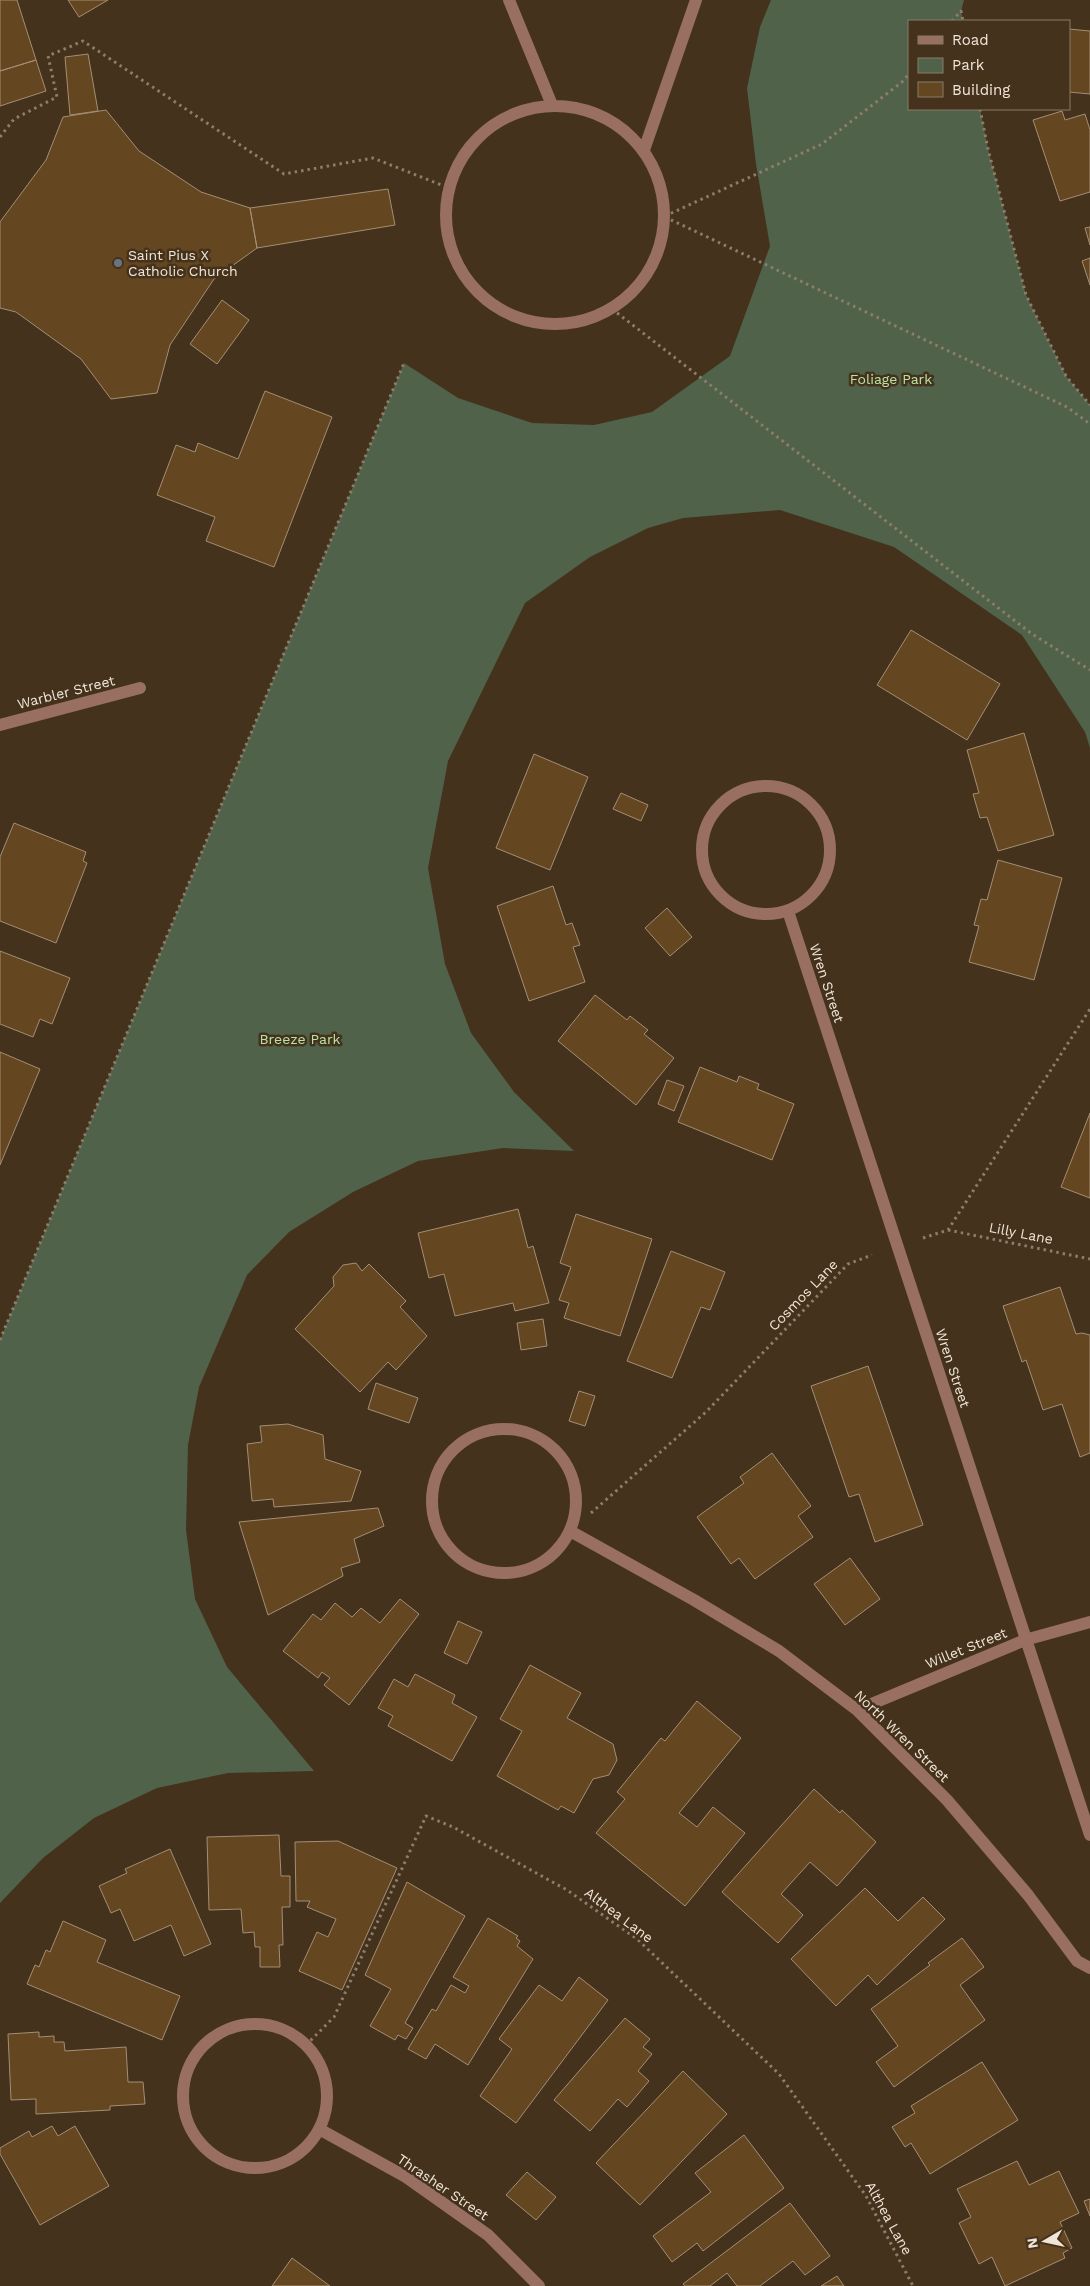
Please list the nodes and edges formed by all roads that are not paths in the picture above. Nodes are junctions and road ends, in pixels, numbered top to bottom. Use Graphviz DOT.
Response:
graph roads {
  1 [pos="509,0"];
  2 [pos="696,0"];
  3 [pos="552,105"];
  4 [pos="644,150"];
  5 [pos="140,688"];
  6 [pos="0,725"];
  7 [pos="788,911"];
  8 [pos="570,1531"];
  9 [pos="1090,1622"];
  10 [pos="1025,1640"];
  11 [pos="857,1710"];
  12 [pos="1090,1835"];
  13 [pos="1090,1968"];
  14 [pos="319,2129"];
  15 [pos="539,2286"];
  1 -- 3 [label="street"];
  2 -- 4 [label="street"];
  3 -- 4 [label="street"];
  3 -- 4 [label="street"];
  5 -- 6 [label="street, Warbler Street"];
  7 -- 7 [label="street"];
  7 -- 10 [label="street, Wren Street"];
  8 -- 8 [label="street"];
  8 -- 11 [label="street, North Wren Street"];
  9 -- 10 [label="street, Willet Street"];
  10 -- 11 [label="street, Willet Street"];
  10 -- 12 [label="street, Wren Street"];
  11 -- 13 [label="street, North Wren Street"];
  14 -- 14 [label="street"];
  14 -- 15 [label="street, Thrasher Street"];
}
